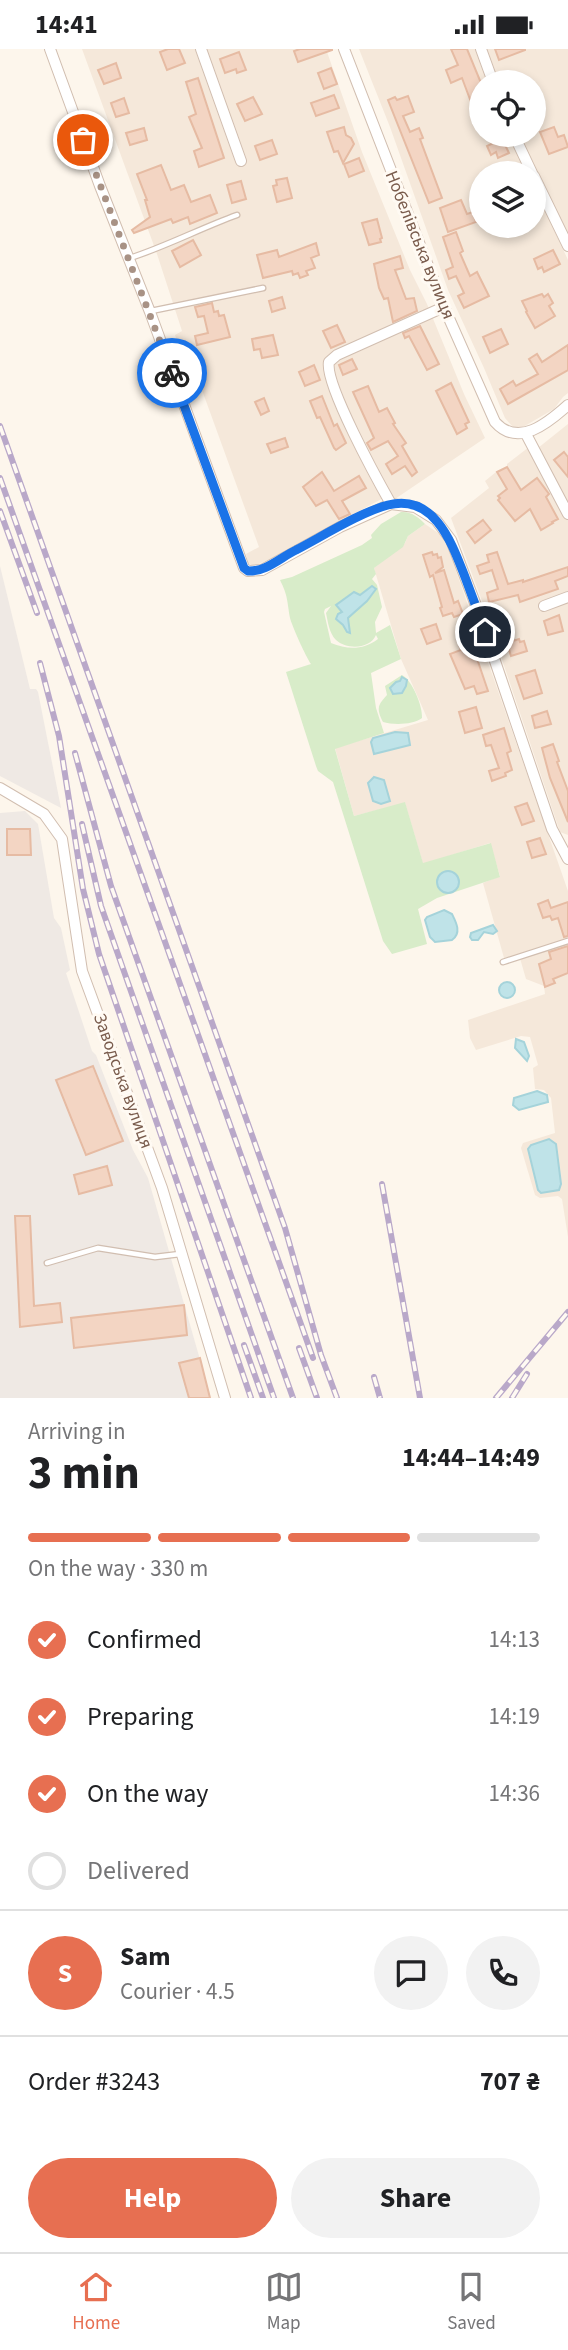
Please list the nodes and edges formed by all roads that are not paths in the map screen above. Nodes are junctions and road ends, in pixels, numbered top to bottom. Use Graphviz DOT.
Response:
graph roads {
  1 [pos="50,49"];
  2 [pos="201,49"];
  3 [pos="344,49"];
  4 [pos="481,49"];
  5 [pos="489,70"];
  6 [pos="241,161"];
  7 [pos="546,201"];
  8 [pos="237,215"];
  9 [pos="568,246"];
  10 [pos="130,258"];
  11 [pos="263,288"];
  12 [pos="444,307"];
  13 [pos="150,312"];
  14 [pos="568,405"];
  15 [pos="526,434"];
  16 [pos="391,504"];
  17 [pos="568,514"];
  18 [pos="568,597"];
  19 [pos="544,606"];
  20 [pos="0,788"];
  21 [pos="568,859"];
  22 [pos="568,941"];
  23 [pos="503,962"];
  24 [pos="182,1254"];
  25 [pos="47,1263"];
  26 [pos="225,1398"];
  1 -- 10 [label="street"];
  2 -- 6 [label="street"];
  3 -- 12 [label="street, Нобелівська вулиця"];
  4 -- 5 [label="street"];
  7 -- 9 [label="street"];
  8 -- 10 [label="lane"];
  10 -- 13 [label="street"];
  11 -- 13 [label="lane"];
  12 -- 15 [label="street, Нобелівська вулиця"];
  12 -- 16 [label="street"];
  13 -- 16 [label="street"];
  14 -- 15 [label="street"];
  15 -- 17 [label="street"];
  16 -- 21 [label="street"];
  18 -- 19 [label="street"];
  20 -- 24 [label="street, Заводська вулиця"];
  22 -- 23 [label="lane"];
  24 -- 25 [label="lane"];
  24 -- 26 [label="street, Заводська вулиця"];
}
